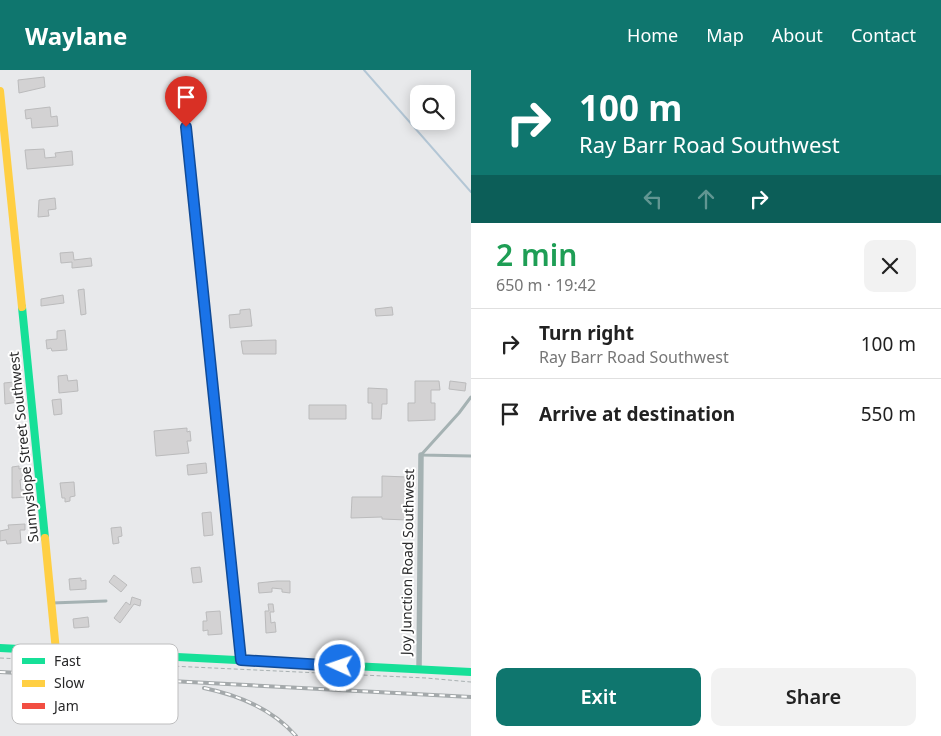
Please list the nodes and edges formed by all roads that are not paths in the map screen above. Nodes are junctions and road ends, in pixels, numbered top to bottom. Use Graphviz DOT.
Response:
graph roads {
  1 [pos="0,92"];
  2 [pos="186,127"];
  3 [pos="3,147"];
  4 [pos="471,397"];
  5 [pos="421,455"];
  6 [pos="471,456"];
  7 [pos="106,601"];
  8 [pos="52,603"];
  9 [pos="55,644"];
  10 [pos="178,657"];
  11 [pos="241,660"];
  12 [pos="419,670"];
  13 [pos="471,672"];
  1 -- 3 [label="street, Sunnyslope Street Southwest"];
  2 -- 11 [label="street"];
  3 -- 8 [label="street, Sunnyslope Street Southwest"];
  4 -- 5 [label="lane"];
  5 -- 6 [label="lane"];
  5 -- 12 [label="street, Joy Junction Road Southwest"];
  7 -- 8 [label="lane"];
  8 -- 9 [label="street, Sunnyslope Street Southwest"];
  10 -- 11 [label="street"];
  11 -- 12 [label="street"];
  12 -- 13 [label="street"];
}
